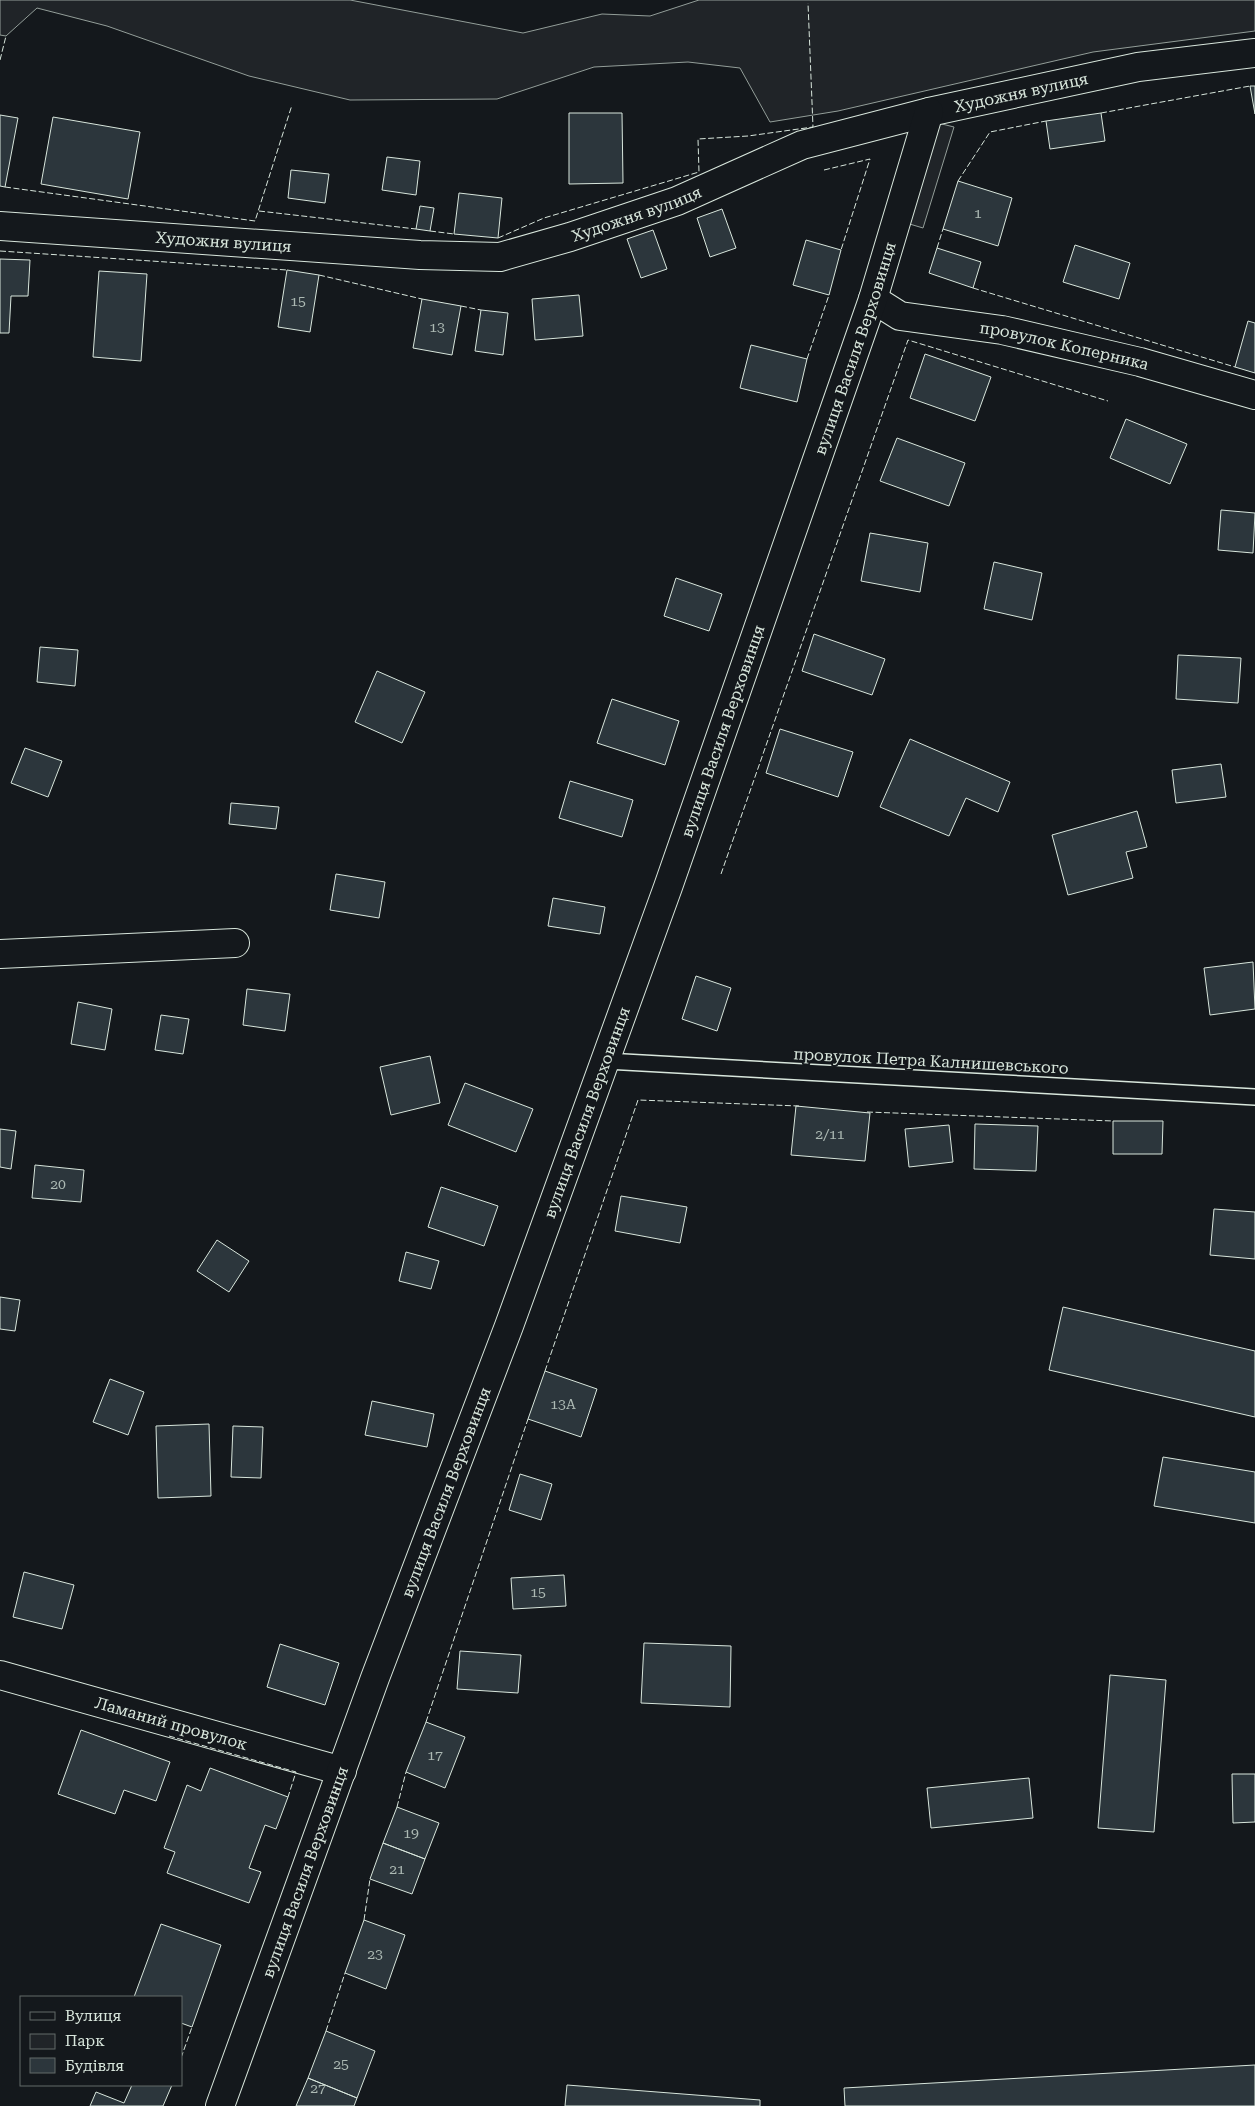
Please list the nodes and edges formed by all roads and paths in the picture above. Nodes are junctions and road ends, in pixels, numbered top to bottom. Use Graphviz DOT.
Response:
graph roads {
  1 [pos="1255,53"];
  2 [pos="929,112"];
  3 [pos="0,226"];
  4 [pos="873,299"];
  5 [pos="1255,395"];
  6 [pos="235,943"];
  7 [pos="0,954"];
  8 [pos="606,1061"];
  9 [pos="1255,1097"];
  10 [pos="0,1675"];
  11 [pos="342,1770"];
  12 [pos="220,2106"];
  1 -- 2 [label="street, Художня вулиця"];
  2 -- 3 [label="street, Художня вулиця"];
  2 -- 4 [label="street, вулиця Василя Верховинця"];
  4 -- 5 [label="street, провулок Коперника"];
  4 -- 8 [label="street, вулиця Василя Верховинця"];
  6 -- 7 [label="street"];
  8 -- 9 [label="lane, провулок Петра Калнишевського"];
  8 -- 11 [label="street, вулиця Василя Верховинця"];
  10 -- 11 [label="street, Ламаний провулок"];
  11 -- 12 [label="street, вулиця Василя Верховинця"];
}
